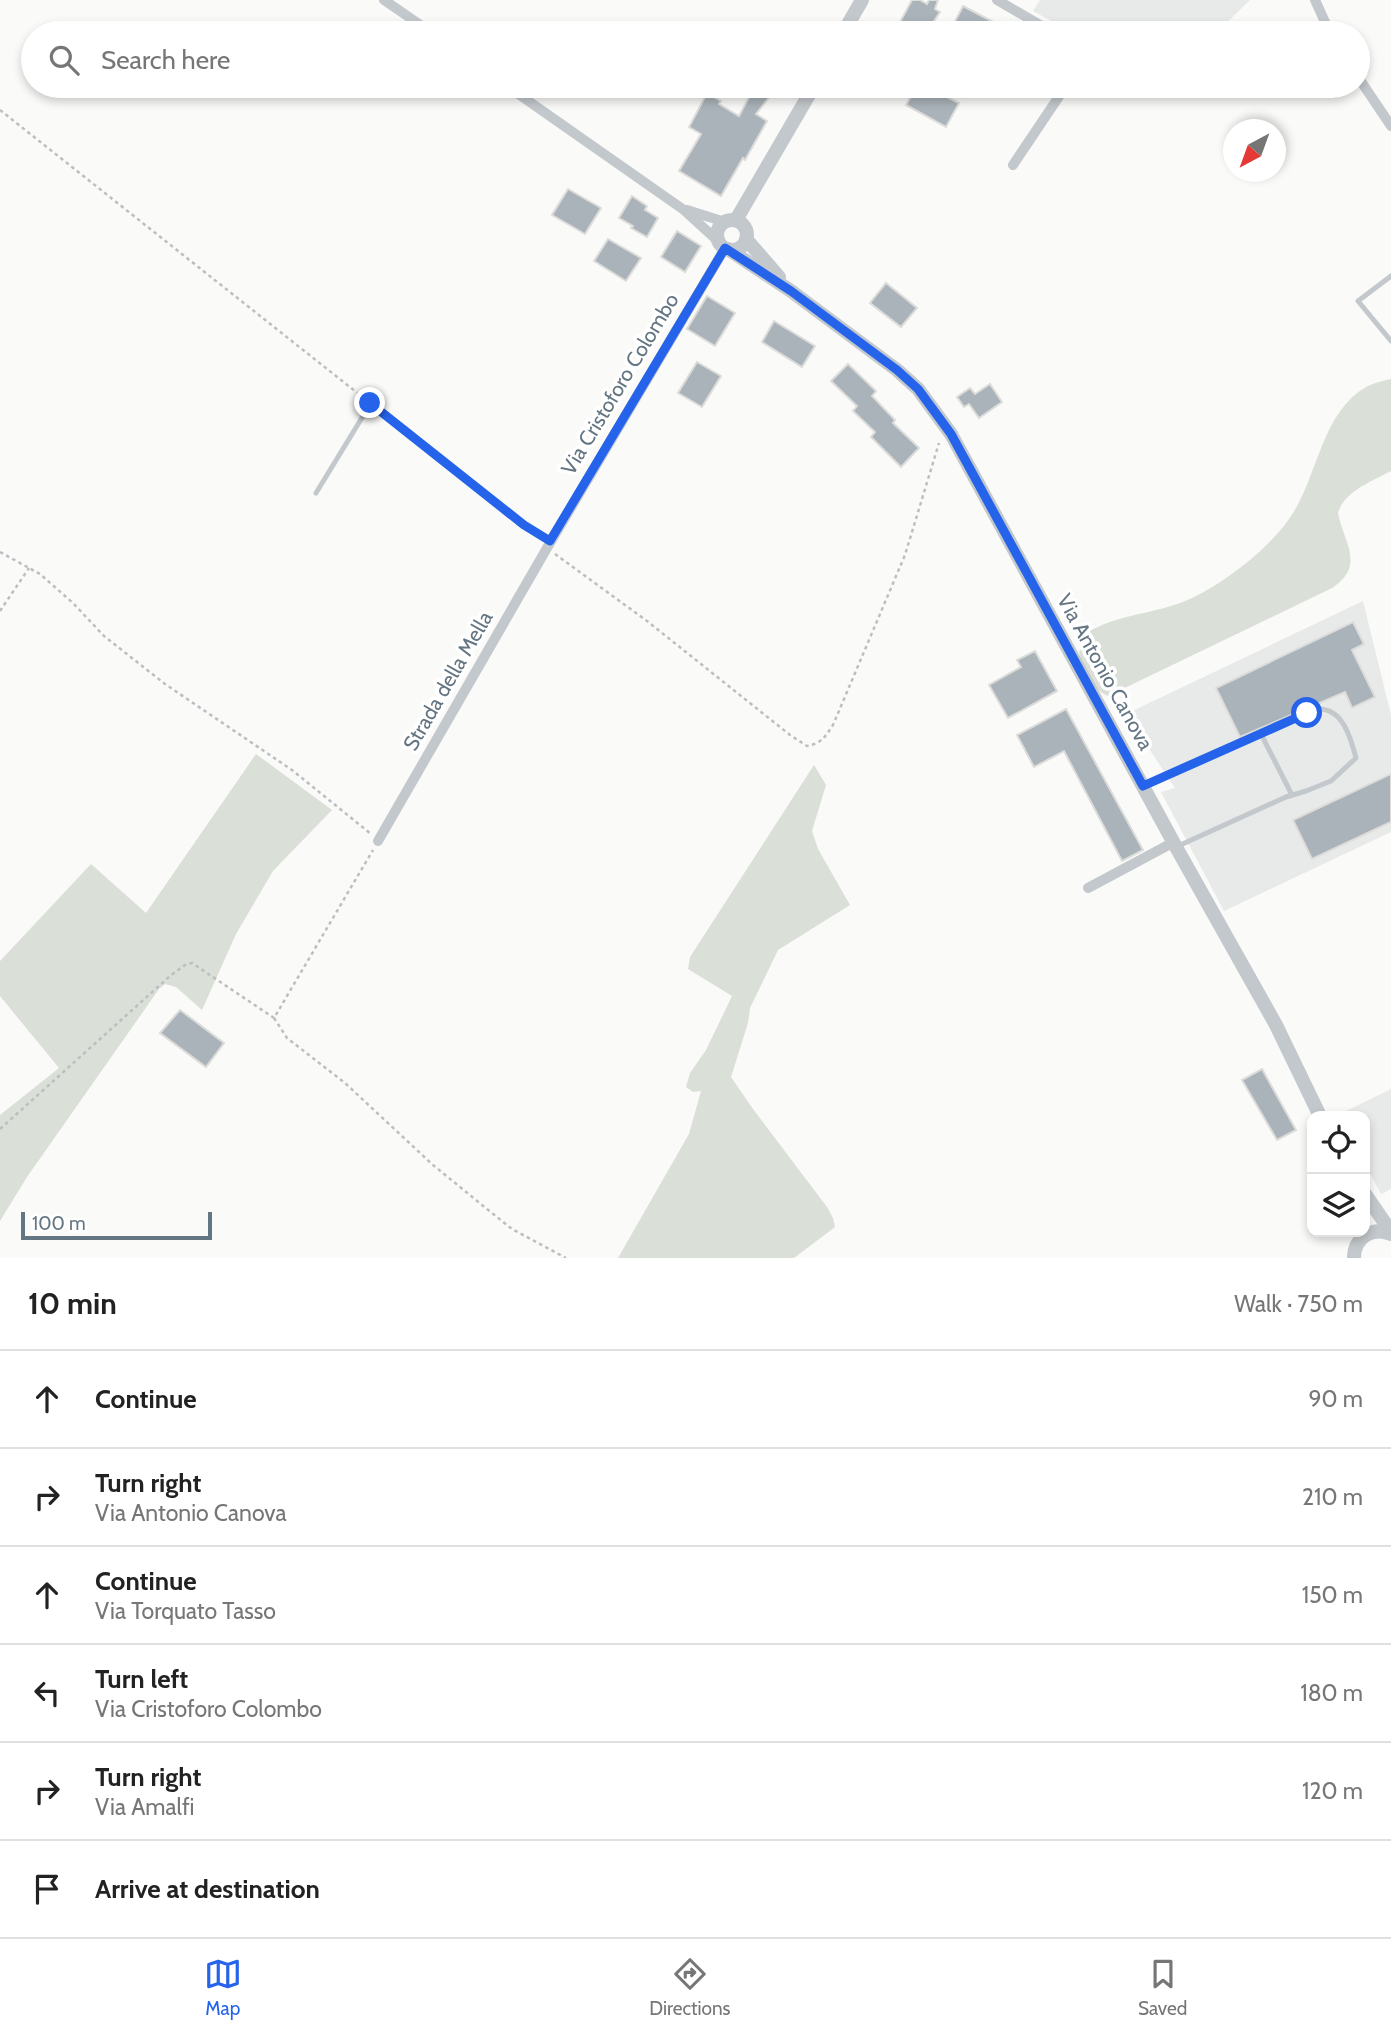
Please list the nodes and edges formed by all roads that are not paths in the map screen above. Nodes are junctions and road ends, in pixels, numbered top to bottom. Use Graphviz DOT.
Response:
graph roads {
  1 [pos="384,0"];
  2 [pos="862,0"];
  3 [pos="997,0"];
  4 [pos="1315,0"];
  5 [pos="415,21"];
  6 [pos="851,21"];
  7 [pos="1033,21"];
  8 [pos="1325,21"];
  9 [pos="1370,95"];
  10 [pos="524,98"];
  11 [pos="807,98"];
  12 [pos="1058,98"];
  13 [pos="1391,126"];
  14 [pos="1013,165"];
  15 [pos="684,210"];
  16 [pos="738,228"];
  17 [pos="724,246"];
  18 [pos="1391,276"];
  19 [pos="791,291"];
  20 [pos="1391,341"];
  21 [pos="316,493"];
  22 [pos="548,544"];
  23 [pos="1262,734"];
  24 [pos="1143,786"];
  25 [pos="1292,795"];
  26 [pos="379,841"];
  27 [pos="1175,844"];
  28 [pos="1088,888"];
  29 [pos="1318,1111"];
  30 [pos="1370,1202"];
  31 [pos="1391,1233"];
  32 [pos="1354,1250"];
  1 -- 5 [label="street"];
  2 -- 6 [label="street"];
  3 -- 7 [label="street"];
  4 -- 8 [label="street"];
  9 -- 13 [label="street"];
  10 -- 15 [label="street"];
  11 -- 16 [label="street"];
  12 -- 14 [label="street"];
  15 -- 16 [label="street"];
  15 -- 17 [label="street"];
  16 -- 17 [label="street"];
  16 -- 17 [label="street"];
  16 -- 19 [label="street"];
  17 -- 19 [label="street"];
  17 -- 22 [label="street, Via Cristoforo Colombo"];
  18 -- 20 [label="lane"];
  19 -- 24 [label="street, Via Antonio Canova"];
  21 -- 22 [label="lane"];
  22 -- 26 [label="street, Strada della Mella"];
  23 -- 24 [label="lane"];
  23 -- 25 [label="lane"];
  23 -- 25 [label="lane"];
  24 -- 27 [label="street, Via Antonio Canova"];
  25 -- 27 [label="lane"];
  27 -- 28 [label="street"];
  27 -- 29 [label="street, Via Antonio Canova"];
  30 -- 31 [label="street"];
  31 -- 32 [label="street"];
}
